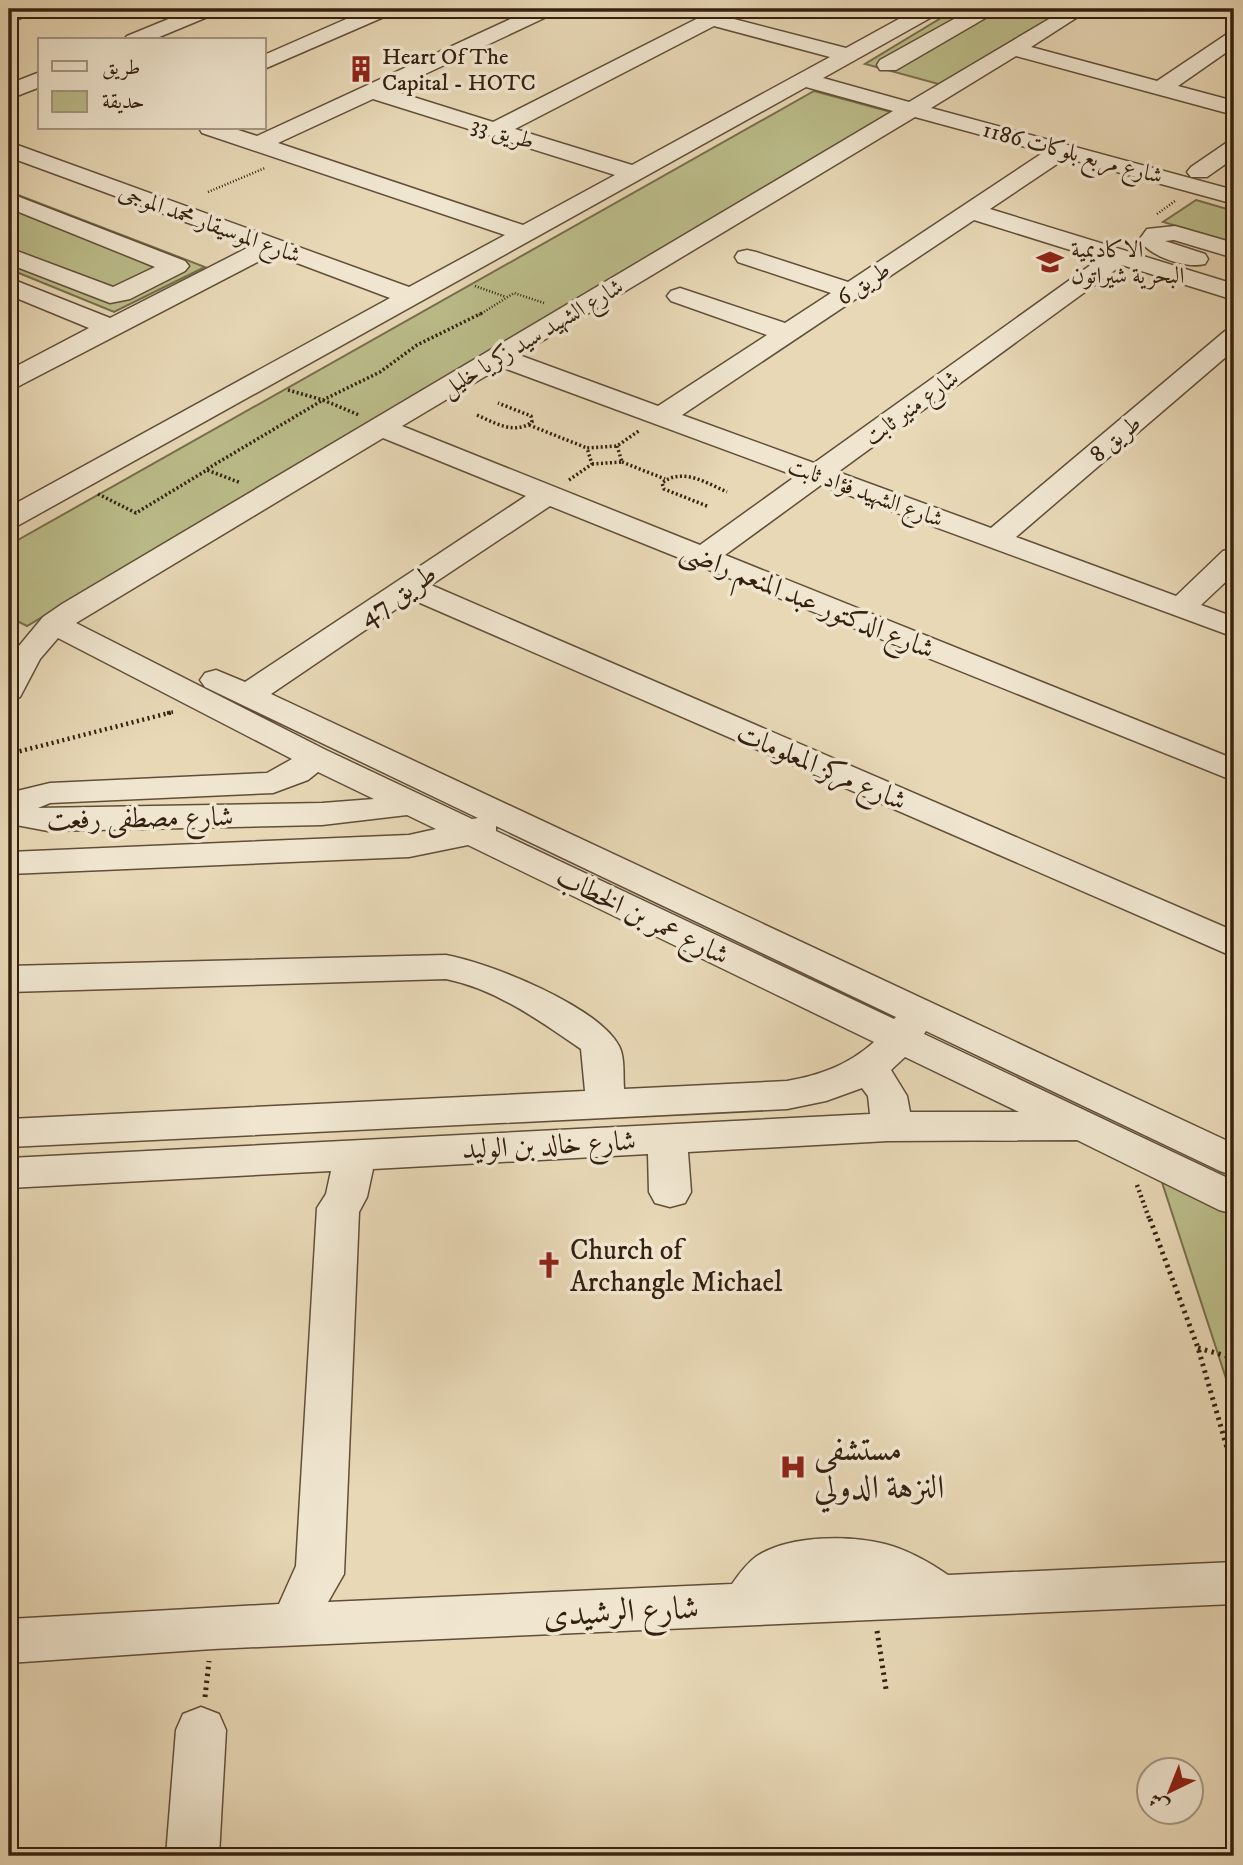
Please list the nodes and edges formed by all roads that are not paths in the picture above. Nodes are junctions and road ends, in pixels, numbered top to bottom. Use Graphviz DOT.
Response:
graph roads {
  1 [pos="28,9"];
  2 [pos="210,9"];
  3 [pos="386,9"];
  4 [pos="548,9"];
  5 [pos="731,9"];
  6 [pos="932,9"];
  7 [pos="987,9"];
  8 [pos="1080,9"];
  9 [pos="9,16"];
  10 [pos="711,19"];
  11 [pos="139,38"];
  12 [pos="1231,42"];
  13 [pos="1012,49"];
  14 [pos="844,58"];
  15 [pos="266,62"];
  16 [pos="38,80"];
  17 [pos="804,80"];
  18 [pos="1161,88"];
  19 [pos="9,92"];
  20 [pos="371,92"];
  21 [pos="921,103"];
  22 [pos="1234,107"];
  23 [pos="217,130"];
  24 [pos="495,130"];
  25 [pos="258,144"];
  26 [pos="1234,148"];
  27 [pos="9,149"];
  28 [pos="1065,149"];
  29 [pos="9,161"];
  30 [pos="1199,172"];
  31 [pos="634,173"];
  32 [pos="1234,181"];
  33 [pos="1234,197"];
  34 [pos="9,200"];
  35 [pos="971,211"];
  36 [pos="525,234"];
  37 [pos="265,249"];
  38 [pos="1234,251"];
  39 [pos="1119,256"];
  40 [pos="747,257"];
  41 [pos="14,262"];
  42 [pos="1234,271"];
  43 [pos="9,286"];
  44 [pos="851,291"];
  45 [pos="1234,292"];
  46 [pos="680,296"];
  47 [pos="405,300"];
  48 [pos="111,328"];
  49 [pos="787,333"];
  50 [pos="1234,337"];
  51 [pos="499,357"];
  52 [pos="9,380"];
  53 [pos="662,416"];
  54 [pos="383,426"];
  55 [pos="818,474"];
  56 [pos="548,494"];
  57 [pos="9,519"];
  58 [pos="995,540"];
  59 [pos="703,557"];
  60 [pos="1234,557"];
  61 [pos="409,587"];
  62 [pos="1181,608"];
  63 [pos="64,618"];
  64 [pos="1234,628"];
  65 [pos="9,690"];
  66 [pos="247,695"];
  67 [pos="314,757"];
  68 [pos="1234,771"];
  69 [pos="285,779"];
  70 [pos="425,795"];
  71 [pos="12,809"];
  72 [pos="282,816"];
  73 [pos="485,824"];
  74 [pos="9,863"];
  75 [pos="1234,945"];
  76 [pos="9,979"];
  77 [pos="910,1026"];
  78 [pos="867,1071"];
  79 [pos="605,1102"];
  80 [pos="888,1127"];
  81 [pos="9,1133"];
  82 [pos="1105,1137"];
  83 [pos="667,1138"];
  84 [pos="361,1153"];
  85 [pos="316,1155"];
  86 [pos="1234,1161"];
  87 [pos="9,1173"];
  88 [pos="670,1192"];
  89 [pos="1234,1199"];
  90 [pos="338,1208"];
  91 [pos="1234,1583"];
  92 [pos="941,1596"];
  93 [pos="744,1605"];
  94 [pos="312,1624"];
  95 [pos="9,1642"];
  96 [pos="201,1730"];
  97 [pos="192,1856"];
  1 -- 9 [label="street"];
  2 -- 11 [label="street"];
  3 -- 15 [label="street"];
  4 -- 20 [label="street"];
  5 -- 10 [label="street"];
  6 -- 14 [label="street"];
  7 -- 14 [label="street"];
  8 -- 13 [label="street, شارع الشهيد سيد زكريا خليل"];
  10 -- 14 [label="street"];
  10 -- 24 [label="street"];
  12 -- 18 [label="street"];
  13 -- 18 [label="street"];
  13 -- 21 [label="street, شارع الشهيد سيد زكريا خليل"];
  14 -- 17 [label="street"];
  14 -- 21 [label="street"];
  16 -- 19 [label="street"];
  17 -- 21 [label="street"];
  17 -- 31 [label="street"];
  18 -- 22 [label="street"];
  20 -- 24 [label="street, طريق 33"];
  20 -- 25 [label="street"];
  21 -- 28 [label="street, شارع مربع بلوكات 1186"];
  21 -- 30 [label="street, شارع مربع بلوكات 1186"];
  21 -- 51 [label="street, شارع الشهيد سيد زكريا خليل"];
  23 -- 25 [label="street"];
  24 -- 31 [label="street, طريق 33"];
  25 -- 36 [label="street"];
  26 -- 30 [label="street"];
  27 -- 37 [label="street, شارع الموسيقار محمد الموجى"];
  28 -- 33 [label="street, شارع مربع بلوكات 1186"];
  28 -- 35 [label="street, طريق 6"];
  29 -- 37 [label="street, شارع الموسيقار محمد الموجى"];
  30 -- 32 [label="street, شارع مربع بلوكات 1186"];
  31 -- 36 [label="street"];
  34 -- 41 [label="street"];
  35 -- 39 [label="street"];
  35 -- 44 [label="street, طريق 6"];
  36 -- 47 [label="street"];
  37 -- 47 [label="street, شارع الموسيقار محمد الموجى"];
  37 -- 48 [label="street"];
  38 -- 42 [label="street"];
  39 -- 45 [label="street"];
  39 -- 55 [label="street, شارع منير ثابت"];
  40 -- 44 [label="street"];
  43 -- 48 [label="street"];
  44 -- 49 [label="street, طريق 6"];
  46 -- 49 [label="street"];
  47 -- 57 [label="street"];
  48 -- 52 [label="street"];
  49 -- 53 [label="street, طريق 6"];
  50 -- 58 [label="street, طريق 8"];
  51 -- 53 [label="street, شارع الشهيد فؤاد ثابت"];
  51 -- 54 [label="street, شارع الشهيد سيد زكريا خليل"];
  53 -- 55 [label="street, شارع الشهيد فؤاد ثابت"];
  54 -- 56 [label="street, شارع الدكتور عبد المنعم راضى"];
  54 -- 63 [label="street, شارع الشهيد سيد زكريا خليل"];
  55 -- 58 [label="street, شارع الشهيد فؤاد ثابت"];
  55 -- 59 [label="street, شارع منير ثابت"];
  56 -- 59 [label="street, شارع الدكتور عبد المنعم راضى"];
  56 -- 61 [label="street, طريق 47"];
  58 -- 62 [label="street, شارع الشهيد فؤاد ثابت"];
  59 -- 68 [label="street, شارع الدكتور عبد المنعم راضى"];
  60 -- 62 [label="street"];
  61 -- 66 [label="street, طريق 47"];
  61 -- 75 [label="street, شارع مركز المعلومات"];
  62 -- 64 [label="street, شارع الشهيد فؤاد ثابت"];
  63 -- 65 [label="street, شارع الشهيد سيد زكريا خليل"];
  63 -- 66 [label="street, شارع عمر بن الخطاب"];
  63 -- 67 [label="street, شارع عمر بن الخطاب"];
  66 -- 70 [label="street, شارع عمر بن الخطاب"];
  67 -- 69 [label="street, شارع مصطفى رفعت"];
  67 -- 70 [label="street, شارع عمر بن الخطاب"];
  69 -- 71 [label="street, شارع مصطفى رفعت"];
  69 -- 72 [label="street"];
  70 -- 72 [label="street, شارع مصطفى رفعت"];
  70 -- 73 [label="street, شارع عمر بن الخطاب"];
  71 -- 72 [label="street, شارع مصطفى رفعت"];
  73 -- 74 [label="street, شارع مصطفى رفعت"];
  73 -- 77 [label="street, شارع عمر بن الخطاب"];
  76 -- 79 [label="street"];
  77 -- 78 [label="street, شارع خالد بن الوليد"];
  77 -- 82 [label="street, شارع عمر بن الخطاب"];
  77 -- 86 [label="street, شارع عمر بن الخطاب"];
  78 -- 79 [label="street, شارع خالد بن الوليد"];
  78 -- 80 [label="street"];
  79 -- 81 [label="street, شارع خالد بن الوليد"];
  80 -- 82 [label="street, شارع خالد بن الوليد"];
  80 -- 83 [label="street, شارع خالد بن الوليد"];
  82 -- 89 [label="street, شارع عمر بن الخطاب"];
  83 -- 84 [label="street, شارع خالد بن الوليد"];
  83 -- 88 [label="street"];
  84 -- 85 [label="street, شارع خالد بن الوليد"];
  84 -- 90 [label="street"];
  85 -- 87 [label="street, شارع خالد بن الوليد"];
  85 -- 90 [label="street"];
  90 -- 94 [label="street"];
  91 -- 92 [label="street, شارع الرشيدى"];
  92 -- 93 [label="street, شارع الرشيدى"];
  92 -- 93 [label="street"];
  93 -- 94 [label="street, شارع الرشيدى"];
  94 -- 95 [label="street, شارع الرشيدى"];
  96 -- 97 [label="street"];
}
